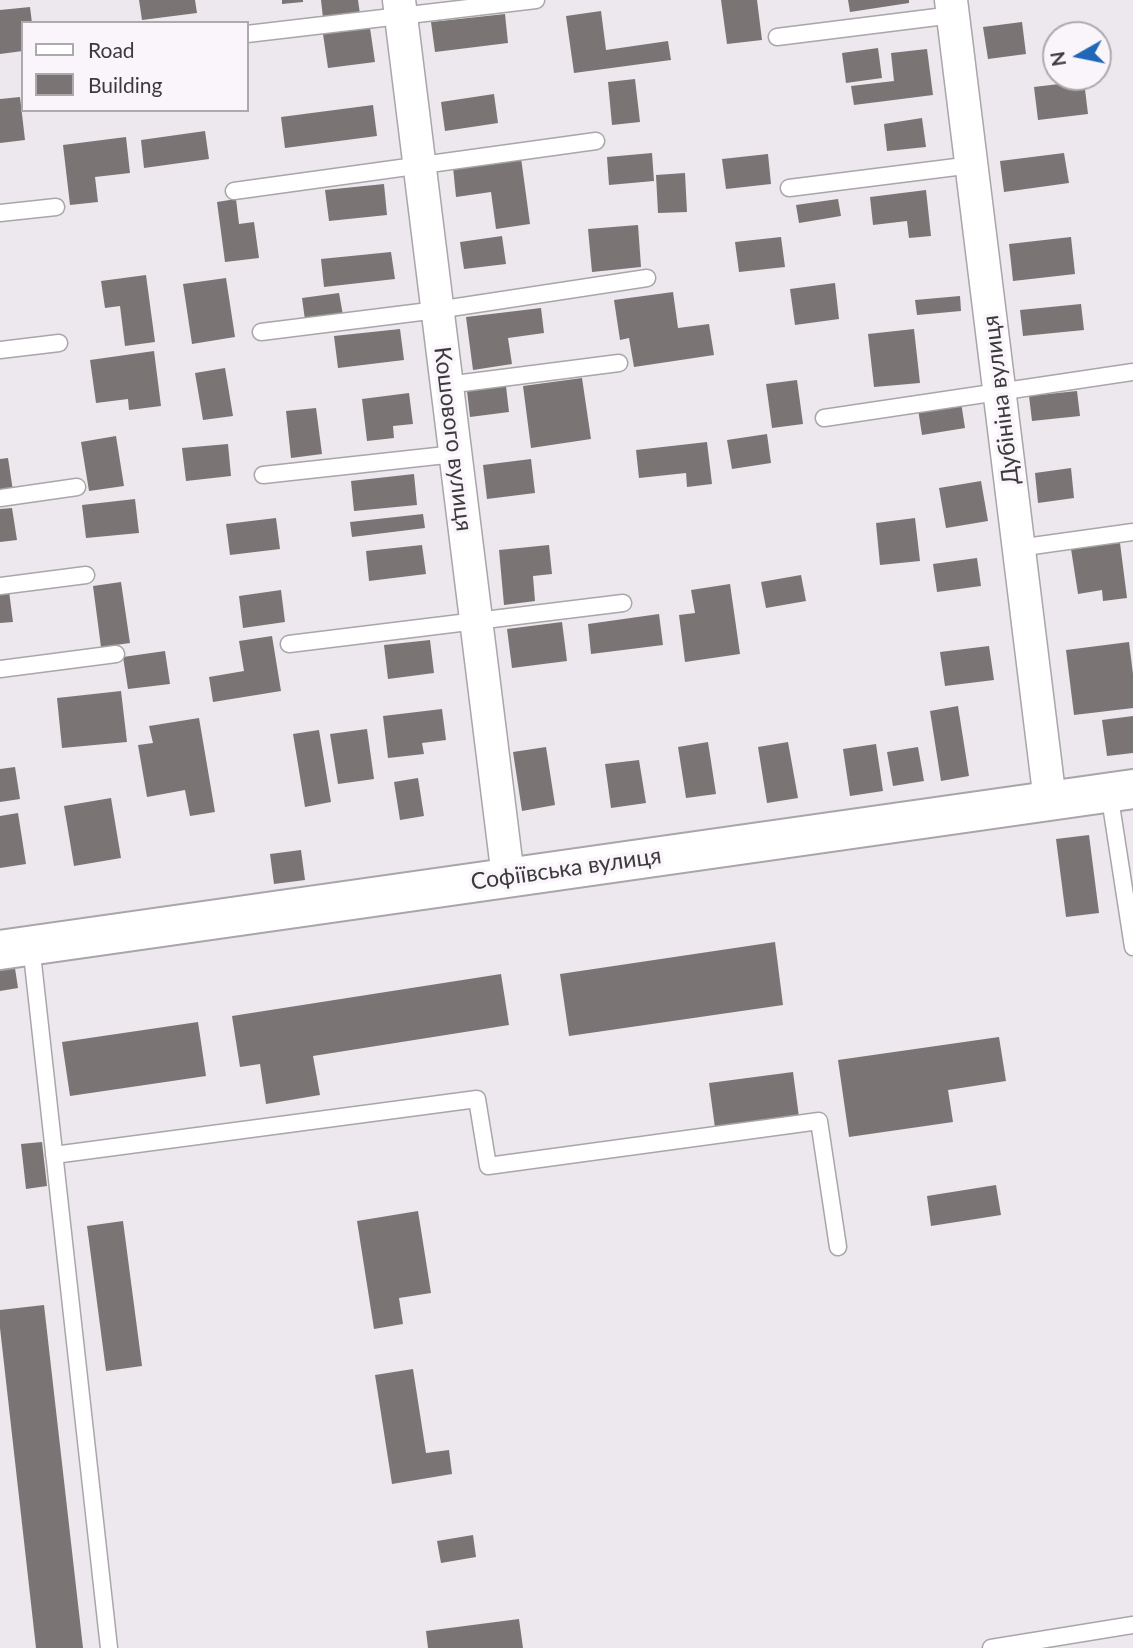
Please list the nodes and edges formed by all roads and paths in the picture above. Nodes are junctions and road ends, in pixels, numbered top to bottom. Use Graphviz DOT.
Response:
graph roads {
  1 [pos="536,0"];
  2 [pos="952,7"];
  3 [pos="399,8"];
  4 [pos="248,34"];
  5 [pos="777,37"];
  6 [pos="596,141"];
  7 [pos="419,164"];
  8 [pos="972,165"];
  9 [pos="789,188"];
  10 [pos="234,191"];
  11 [pos="56,207"];
  12 [pos="0,213"];
  13 [pos="647,278"];
  14 [pos="437,310"];
  15 [pos="261,332"];
  16 [pos="59,343"];
  17 [pos="0,350"];
  18 [pos="619,363"];
  19 [pos="1133,372"];
  20 [pos="447,385"];
  21 [pos="999,390"];
  22 [pos="824,418"];
  23 [pos="455,454"];
  24 [pos="263,475"];
  25 [pos="76,487"];
  26 [pos="0,498"];
  27 [pos="1133,532"];
  28 [pos="1018,548"];
  29 [pos="86,575"];
  30 [pos="0,586"];
  31 [pos="623,603"];
  32 [pos="476,620"];
  33 [pos="289,644"];
  34 [pos="116,654"];
  35 [pos="0,669"];
  36 [pos="1121,791"];
  37 [pos="1050,801"];
  38 [pos="508,877"];
  39 [pos="1133,947"];
  40 [pos="16,948"];
  41 [pos="54,1155"];
  42 [pos="838,1247"];
  43 [pos="1133,1625"];
  44 [pos="109,1648"];
  45 [pos="991,1648"];
  1 -- 3 [label="lane"];
  2 -- 5 [label="lane"];
  2 -- 8 [label="street, Дубініна вулиця"];
  3 -- 4 [label="lane"];
  3 -- 7 [label="street, Кошового вулиця"];
  6 -- 7 [label="lane"];
  7 -- 10 [label="lane"];
  7 -- 14 [label="street, Кошового вулиця"];
  8 -- 9 [label="lane"];
  8 -- 21 [label="street, Дубініна вулиця"];
  11 -- 12 [label="lane"];
  13 -- 14 [label="lane"];
  14 -- 15 [label="lane"];
  14 -- 20 [label="street, Кошового вулиця"];
  16 -- 17 [label="lane"];
  18 -- 20 [label="lane"];
  19 -- 21 [label="lane"];
  20 -- 23 [label="street, Кошового вулиця"];
  21 -- 22 [label="lane"];
  21 -- 28 [label="street, Дубініна вулиця"];
  23 -- 24 [label="lane"];
  23 -- 32 [label="street, Кошового вулиця"];
  25 -- 26 [label="lane"];
  27 -- 28 [label="lane"];
  28 -- 37 [label="street, Дубініна вулиця"];
  29 -- 30 [label="lane"];
  31 -- 32 [label="lane"];
  32 -- 33 [label="lane"];
  32 -- 38 [label="street, Кошового вулиця"];
  34 -- 35 [label="lane"];
  36 -- 37 [label="street, Софіївська вулиця"];
  36 -- 39 [label="lane"];
  37 -- 38 [label="street, Софіївська вулиця"];
  38 -- 40 [label="street, Софіївська вулиця"];
  40 -- 41 [label="lane"];
  41 -- 42 [label="lane"];
  41 -- 44 [label="lane"];
  43 -- 45 [label="lane"];
}
